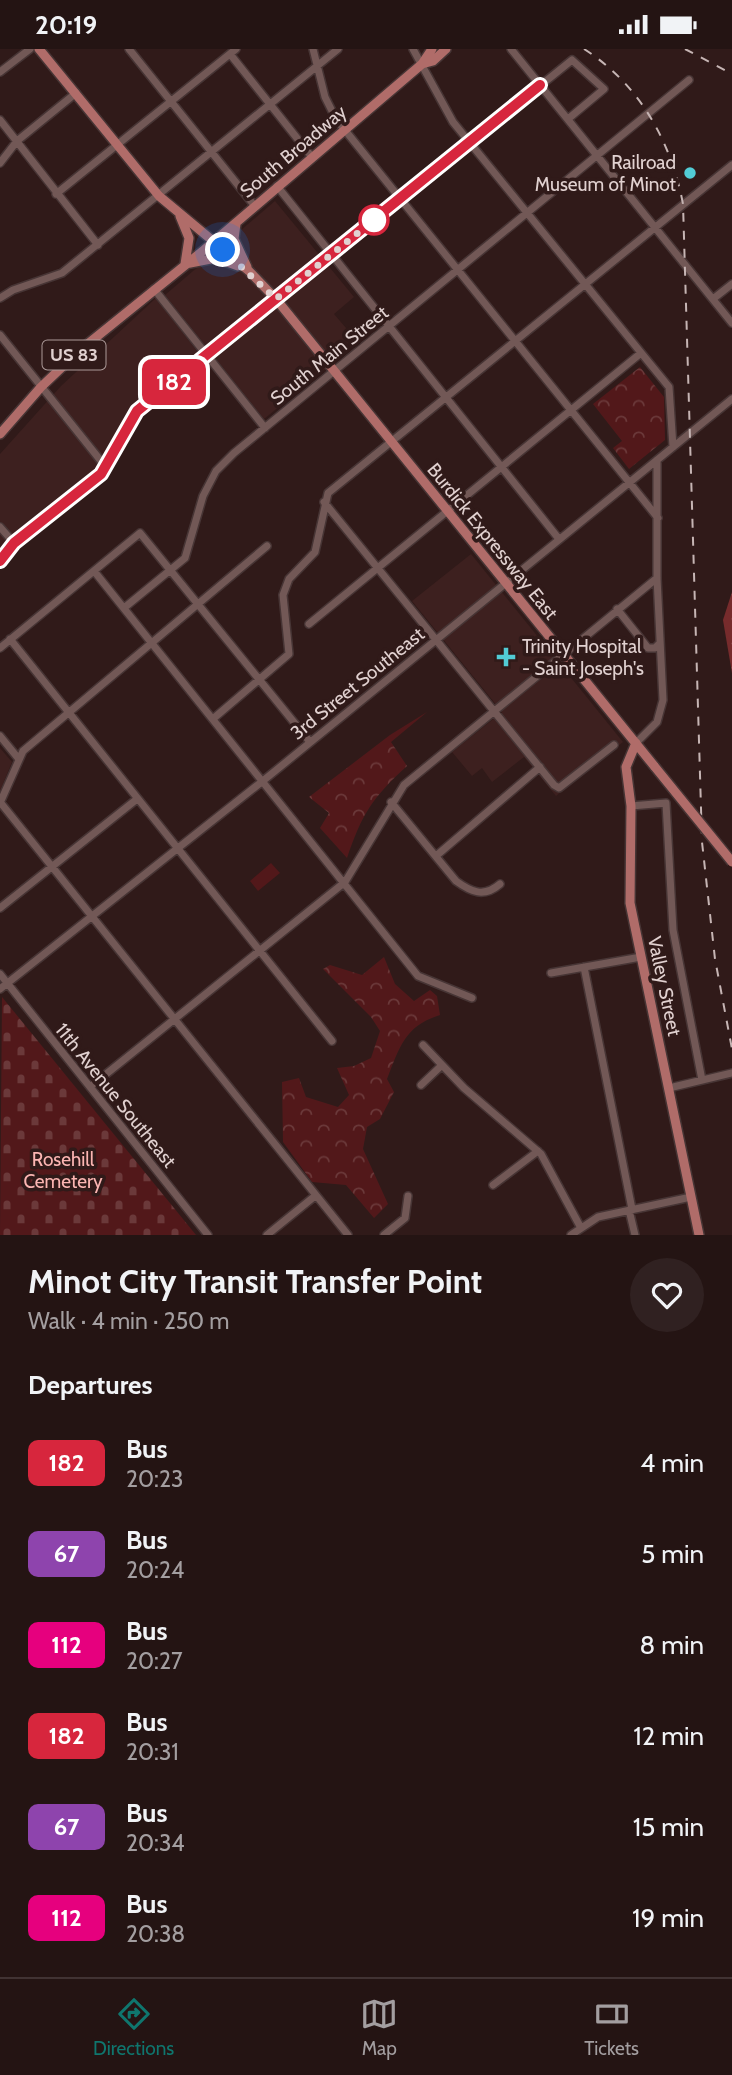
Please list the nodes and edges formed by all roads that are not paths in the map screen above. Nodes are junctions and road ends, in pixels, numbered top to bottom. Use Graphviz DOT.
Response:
graph roads {
  1 [pos="30,49"];
  2 [pos="39,49"];
  3 [pos="129,49"];
  4 [pos="313,49"];
  5 [pos="338,49"];
  6 [pos="413,49"];
  7 [pos="432,49"];
  8 [pos="446,49"];
  9 [pos="511,49"];
  10 [pos="233,51"];
  11 [pos="422,64"];
  12 [pos="318,66"];
  13 [pos="0,72"];
  14 [pos="689,80"];
  15 [pos="540,85"];
  16 [pos="76,93"];
  17 [pos="172,101"];
  18 [pos="271,104"];
  19 [pos="568,119"];
  20 [pos="0,120"];
  21 [pos="345,131"];
  22 [pos="17,141"];
  23 [pos="469,142"];
  24 [pos="118,145"];
  25 [pos="212,153"];
  26 [pos="312,157"];
  27 [pos="597,157"];
  28 [pos="0,163"];
  29 [pos="732,165"];
  30 [pos="277,186"];
  31 [pos="56,194"];
  32 [pos="159,196"];
  33 [pos="399,199"];
  34 [pos="254,205"];
  35 [pos="175,210"];
  36 [pos="527,213"];
  37 [pos="236,224"];
  38 [pos="654,228"];
  39 [pos="213,243"];
  40 [pos="98,245"];
  41 [pos="332,254"];
  42 [pos="185,264"];
  43 [pos="249,271"];
  44 [pos="457,271"];
  45 [pos="732,283"];
  46 [pos="586,284"];
  47 [pos="154,289"];
  48 [pos="0,298"];
  49 [pos="276,299"];
  50 [pos="713,299"];
  51 [pos="732,323"];
  52 [pos="390,326"];
  53 [pos="0,335"];
  54 [pos="515,341"];
  55 [pos="641,353"];
  56 [pos="207,356"];
  57 [pos="333,372"];
  58 [pos="41,387"];
  59 [pos="445,397"];
  60 [pos="732,399"];
  61 [pos="571,410"];
  62 [pos="265,428"];
  63 [pos="0,434"];
  64 [pos="390,442"];
  65 [pos="673,447"];
  66 [pos="657,460"];
  67 [pos="105,466"];
  68 [pos="502,468"];
  69 [pos="630,482"];
  70 [pos="324,502"];
  71 [pos="446,511"];
  72 [pos="658,518"];
  73 [pos="0,527"];
  74 [pos="559,539"];
  75 [pos="14,543"];
  76 [pos="267,546"];
  77 [pos="0,561"];
  78 [pos="379,568"];
  79 [pos="94,571"];
  80 [pos="172,571"];
  81 [pos="657,578"];
  82 [pos="505,584"];
  83 [pos="198,603"];
  84 [pos="124,608"];
  85 [pos="617,609"];
  86 [pos="309,624"];
  87 [pos="10,639"];
  88 [pos="436,639"];
  89 [pos="660,643"];
  90 [pos="152,644"];
  91 [pos="0,648"];
  92 [pos="562,655"];
  93 [pos="261,681"];
  94 [pos="68,712"];
  95 [pos="496,712"];
  96 [pos="214,718"];
  97 [pos="0,736"];
  98 [pos="310,742"];
  99 [pos="636,744"];
  100 [pos="614,745"];
  101 [pos="18,758"];
  102 [pos="540,767"];
  103 [pos="264,780"];
  104 [pos="137,799"];
  105 [pos="0,802"];
  106 [pos="391,802"];
  107 [pos="631,806"];
  108 [pos="177,849"];
  109 [pos="436,856"];
  110 [pos="732,862"];
  111 [pos="52,867"];
  112 [pos="345,882"];
  113 [pos="500,884"];
  114 [pos="0,908"];
  115 [pos="93,917"];
  116 [pos="260,950"];
  117 [pos="641,957"];
  118 [pos="584,968"];
  119 [pos="551,973"];
  120 [pos="0,974"];
  121 [pos="8,983"];
  122 [pos="0,989"];
  123 [pos="472,998"];
  124 [pos="175,1019"];
  125 [pos="332,1041"];
  126 [pos="423,1045"];
  127 [pos="441,1066"];
  128 [pos="732,1073"];
  129 [pos="702,1080"];
  130 [pos="421,1085"];
  131 [pos="90,1087"];
  132 [pos="668,1088"];
  133 [pos="538,1151"];
  134 [pos="493,1185"];
  135 [pos="315,1196"];
  136 [pos="408,1196"];
  137 [pos="691,1197"];
  138 [pos="630,1209"];
  139 [pos="581,1228"];
  140 [pos="208,1235"];
  141 [pos="267,1235"];
  142 [pos="348,1235"];
  143 [pos="384,1235"];
  144 [pos="571,1235"];
  145 [pos="635,1235"];
  146 [pos="699,1235"];
  1 -- 13 [label="street"];
  2 -- 16 [label="main road"];
  3 -- 17 [label="street"];
  4 -- 12 [label="street"];
  5 -- 12 [label="street"];
  6 -- 11 [label="street"];
  7 -- 11 [label="main road, South Broadway / US 83"];
  8 -- 11 [label="main road, South Broadway / US 83"];
  9 -- 15 [label="street"];
  10 -- 17 [label="street"];
  10 -- 18 [label="street"];
  11 -- 21 [label="main road, South Broadway / US 83"];
  11 -- 23 [label="street"];
  12 -- 18 [label="street"];
  12 -- 21 [label="street"];
  14 -- 27 [label="street, South Main Street"];
  15 -- 19 [label="street"];
  15 -- 19 [label="street"];
  15 -- 23 [label="street"];
  16 -- 22 [label="street"];
  16 -- 24 [label="main road"];
  17 -- 24 [label="street"];
  17 -- 25 [label="street"];
  18 -- 25 [label="street"];
  18 -- 26 [label="street"];
  19 -- 27 [label="street"];
  20 -- 22 [label="street"];
  21 -- 26 [label="main road, South Broadway / US 83"];
  21 -- 33 [label="street"];
  22 -- 28 [label="street"];
  22 -- 31 [label="street"];
  23 -- 33 [label="street"];
  23 -- 36 [label="street"];
  24 -- 31 [label="street"];
  24 -- 32 [label="main road"];
  25 -- 32 [label="street"];
  25 -- 34 [label="street"];
  26 -- 30 [label="main road, South Broadway / US 83"];
  27 -- 36 [label="street, South Main Street"];
  27 -- 38 [label="street"];
  29 -- 38 [label="street"];
  30 -- 34 [label="main road, South Broadway / US 83"];
  30 -- 41 [label="street"];
  31 -- 40 [label="street"];
  32 -- 35 [label="main road"];
  32 -- 40 [label="street"];
  33 -- 41 [label="street"];
  33 -- 44 [label="street"];
  34 -- 37 [label="main road, South Broadway / US 83"];
  35 -- 39 [label="main road"];
  35 -- 42 [label="main road"];
  36 -- 44 [label="street, South Main Street"];
  36 -- 46 [label="street"];
  37 -- 39 [label="main road, South Broadway / US 83"];
  37 -- 43 [label="main road"];
  38 -- 46 [label="street"];
  38 -- 50 [label="street"];
  39 -- 42 [label="main road, South Broadway / US 83"];
  39 -- 43 [label="main road"];
  40 -- 48 [label="street"];
  41 -- 49 [label="street"];
  41 -- 52 [label="street"];
  42 -- 43 [label="main road"];
  42 -- 47 [label="main road, South Broadway / US 83"];
  43 -- 49 [label="main road, Burdick Expressway East"];
  44 -- 52 [label="street, South Main Street"];
  44 -- 54 [label="street"];
  45 -- 50 [label="street"];
  46 -- 54 [label="street"];
  46 -- 55 [label="street"];
  47 -- 56 [label="street"];
  47 -- 58 [label="main road, South Broadway / US 83"];
  49 -- 56 [label="street"];
  49 -- 57 [label="main road, Burdick Expressway East"];
  50 -- 51 [label="street"];
  52 -- 57 [label="street, South Main Street"];
  52 -- 59 [label="street"];
  53 -- 58 [label="street"];
  54 -- 59 [label="street"];
  54 -- 61 [label="street"];
  55 -- 61 [label="street"];
  55 -- 65 [label="street"];
  56 -- 62 [label="street"];
  56 -- 67 [label="street"];
  57 -- 62 [label="street, South Main Street"];
  57 -- 64 [label="main road, Burdick Expressway East"];
  58 -- 63 [label="main road, South Broadway / US 83"];
  58 -- 67 [label="street"];
  59 -- 64 [label="street"];
  59 -- 68 [label="street"];
  60 -- 65 [label="street, 3rd Street Southeast"];
  61 -- 68 [label="street"];
  61 -- 69 [label="street"];
  62 -- 80 [label="street, South Main Street"];
  64 -- 70 [label="street"];
  64 -- 71 [label="main road, Burdick Expressway East"];
  65 -- 66 [label="street, 3rd Street Southeast"];
  66 -- 69 [label="street, 3rd Street Southeast"];
  66 -- 72 [label="street"];
  67 -- 75 [label="street"];
  68 -- 71 [label="street"];
  68 -- 74 [label="street"];
  69 -- 72 [label="street"];
  69 -- 74 [label="street, 3rd Street Southeast"];
  70 -- 78 [label="street"];
  70 -- 93 [label="street"];
  71 -- 78 [label="street"];
  71 -- 82 [label="main road, Burdick Expressway East"];
  72 -- 81 [label="street"];
  73 -- 75 [label="street"];
  74 -- 82 [label="street, 3rd Street Southeast"];
  75 -- 77 [label="street"];
  76 -- 83 [label="street"];
  78 -- 86 [label="street"];
  78 -- 88 [label="street"];
  79 -- 80 [label="street"];
  79 -- 84 [label="street"];
  79 -- 87 [label="street"];
  80 -- 83 [label="street"];
  80 -- 84 [label="street, South Main Street"];
  81 -- 85 [label="street"];
  81 -- 89 [label="street"];
  82 -- 88 [label="street, 3rd Street Southeast"];
  82 -- 92 [label="main road, Burdick Expressway East"];
  83 -- 90 [label="street"];
  83 -- 93 [label="street"];
  84 -- 90 [label="street"];
  85 -- 89 [label="street"];
  85 -- 92 [label="street"];
  87 -- 91 [label="street"];
  87 -- 94 [label="street"];
  88 -- 95 [label="street"];
  88 -- 98 [label="street, 3rd Street Southeast"];
  89 -- 99 [label="street"];
  90 -- 94 [label="street"];
  90 -- 96 [label="street"];
  92 -- 95 [label="street"];
  92 -- 99 [label="main road, Burdick Expressway East"];
  93 -- 96 [label="street"];
  93 -- 98 [label="street"];
  94 -- 101 [label="street"];
  94 -- 104 [label="street"];
  95 -- 102 [label="street"];
  95 -- 106 [label="street"];
  96 -- 103 [label="street"];
  97 -- 101 [label="street"];
  98 -- 103 [label="street, 3rd Street Southeast"];
  99 -- 107 [label="main road, Valley Street"];
  99 -- 110 [label="main road, Burdick Expressway East, bridge"];
  100 -- 102 [label="street"];
  101 -- 105 [label="street"];
  102 -- 109 [label="street"];
  103 -- 108 [label="street, 3rd Street Southeast"];
  103 -- 112 [label="street"];
  104 -- 108 [label="street"];
  104 -- 111 [label="street"];
  105 -- 111 [label="street"];
  106 -- 109 [label="street"];
  106 -- 112 [label="street"];
  107 -- 117 [label="main road, Valley Street"];
  107 -- 129 [label="street"];
  108 -- 115 [label="street, 3rd Street Southeast"];
  108 -- 116 [label="street"];
  109 -- 113 [label="street"];
  111 -- 114 [label="street"];
  111 -- 115 [label="street"];
  112 -- 116 [label="street"];
  112 -- 123 [label="street"];
  115 -- 121 [label="street, 3rd Street Southeast"];
  115 -- 124 [label="street"];
  116 -- 124 [label="street"];
  116 -- 125 [label="street"];
  117 -- 118 [label="street"];
  117 -- 132 [label="main road, Valley Street"];
  118 -- 119 [label="street"];
  118 -- 138 [label="street"];
  120 -- 121 [label="street, 11th Avenue Southeast"];
  121 -- 122 [label="street, 3rd Street Southeast"];
  121 -- 131 [label="street, 11th Avenue Southeast"];
  124 -- 131 [label="street"];
  124 -- 135 [label="street"];
  126 -- 127 [label="street"];
  127 -- 130 [label="street"];
  127 -- 133 [label="street"];
  128 -- 129 [label="street"];
  129 -- 132 [label="street"];
  131 -- 140 [label="street, 11th Avenue Southeast"];
  132 -- 137 [label="main road, Valley Street"];
  133 -- 134 [label="street"];
  133 -- 139 [label="street"];
  135 -- 141 [label="street"];
  135 -- 142 [label="street"];
  136 -- 143 [label="street"];
  137 -- 138 [label="street"];
  137 -- 146 [label="main road, Valley Street"];
  138 -- 139 [label="street"];
  138 -- 145 [label="street"];
  139 -- 144 [label="street"];
}
